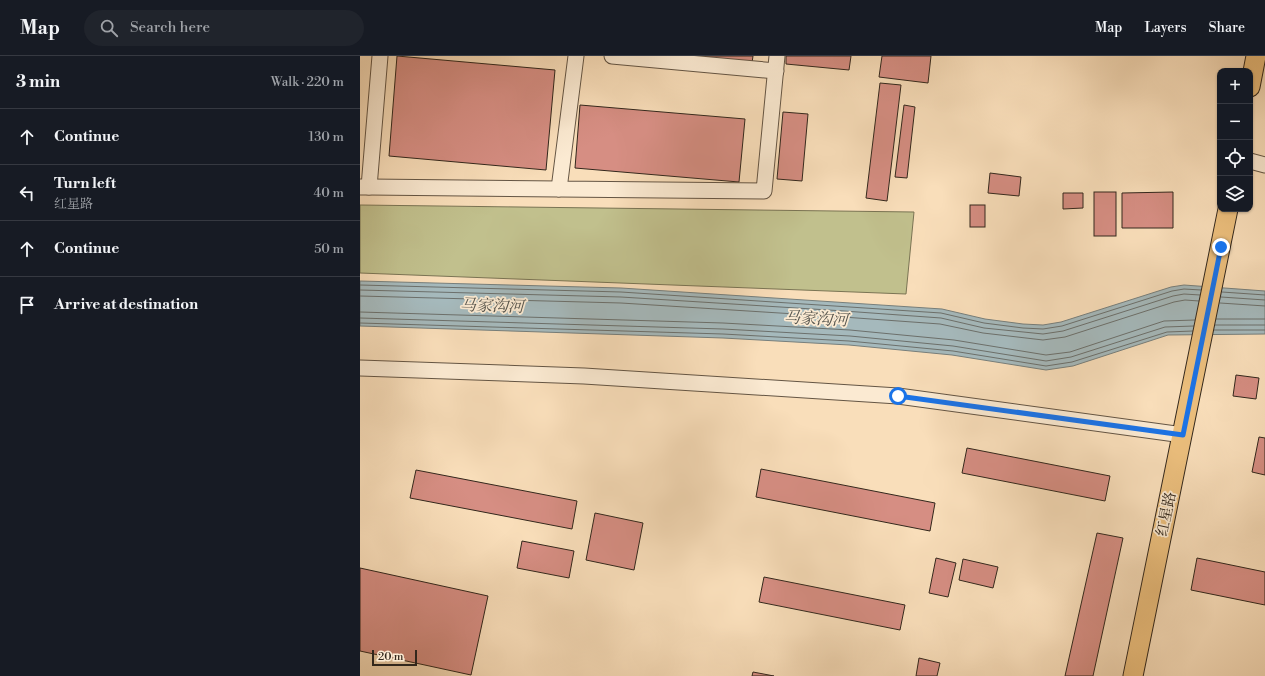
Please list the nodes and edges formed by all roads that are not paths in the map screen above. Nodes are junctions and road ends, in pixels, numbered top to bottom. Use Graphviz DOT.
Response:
graph roads {
  1 [pos="380,56"];
  2 [pos="576,56"];
  3 [pos="612,56"];
  4 [pos="777,56"];
  5 [pos="1256,56"];
  6 [pos="677,59"];
  7 [pos="776,71"];
  8 [pos="1253,71"];
  9 [pos="1253,162"];
  10 [pos="1265,165"];
  11 [pos="364,187"];
  12 [pos="559,189"];
  13 [pos="1227,212"];
  14 [pos="360,368"];
  15 [pos="1183,435"];
  16 [pos="1133,676"];
  1 -- 11 [label="street"];
  2 -- 12 [label="street"];
  3 -- 6 [label="street"];
  4 -- 7 [label="street"];
  5 -- 8 [label="main road"];
  6 -- 7 [label="street"];
  7 -- 12 [label="street"];
  9 -- 10 [label="street"];
  11 -- 12 [label="street"];
  13 -- 15 [label="main road, 红星路"];
  14 -- 15 [label="street"];
  15 -- 16 [label="main road, 红星路"];
}
